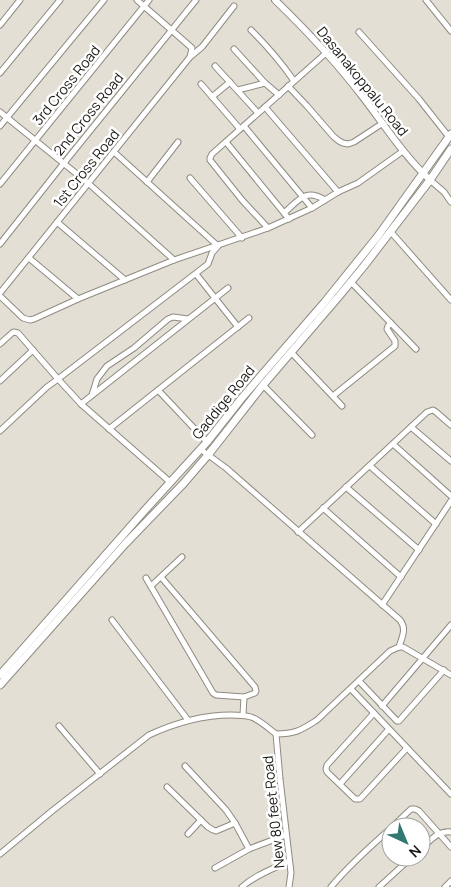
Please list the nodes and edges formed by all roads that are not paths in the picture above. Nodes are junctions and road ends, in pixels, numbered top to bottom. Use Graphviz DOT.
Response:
graph roads {
  1 [pos="20,0"];
  2 [pos="60,0"];
  3 [pos="104,0"];
  4 [pos="137,0"];
  5 [pos="149,0"];
  6 [pos="196,0"];
  7 [pos="275,0"];
  8 [pos="426,0"];
  9 [pos="144,6"];
  10 [pos="234,6"];
  11 [pos="0,25"];
  12 [pos="172,30"];
  13 [pos="251,30"];
  14 [pos="451,31"];
  15 [pos="359,32"];
  16 [pos="234,50"];
  17 [pos="326,53"];
  18 [pos="190,57"];
  19 [pos="215,66"];
  20 [pos="0,73"];
  21 [pos="294,81"];
  22 [pos="230,82"];
  23 [pos="265,82"];
  24 [pos="201,84"];
  25 [pos="288,86"];
  26 [pos="238,90"];
  27 [pos="278,95"];
  28 [pos="212,97"];
  29 [pos="265,107"];
  30 [pos="0,112"];
  31 [pos="258,113"];
  32 [pos="7,117"];
  33 [pos="383,123"];
  34 [pos="0,126"];
  35 [pos="242,128"];
  36 [pos="450,136"];
  37 [pos="35,141"];
  38 [pos="178,142"];
  39 [pos="226,142"];
  40 [pos="451,149"];
  41 [pos="403,151"];
  42 [pos="114,152"];
  43 [pos="64,163"];
  44 [pos="422,173"];
  45 [pos="190,178"];
  46 [pos="430,180"];
  47 [pos="147,182"];
  48 [pos="88,183"];
  49 [pos="0,184"];
  50 [pos="338,192"];
  51 [pos="302,197"];
  52 [pos="325,200"];
  53 [pos="451,202"];
  54 [pos="312,208"];
  55 [pos="284,213"];
  56 [pos="289,218"];
  57 [pos="57,222"];
  58 [pos="268,228"];
  59 [pos="390,230"];
  60 [pos="242,238"];
  61 [pos="0,244"];
  62 [pos="218,246"];
  63 [pos="29,258"];
  64 [pos="174,260"];
  65 [pos="196,274"];
  66 [pos="125,280"];
  67 [pos="351,282"];
  68 [pos="228,288"];
  69 [pos="0,295"];
  70 [pos="214,298"];
  71 [pos="78,299"];
  72 [pos="451,300"];
  73 [pos="249,318"];
  74 [pos="188,319"];
  75 [pos="391,323"];
  76 [pos="238,327"];
  77 [pos="1,341"];
  78 [pos="416,349"];
  79 [pos="33,350"];
  80 [pos="291,352"];
  81 [pos="58,379"];
  82 [pos="0,381"];
  83 [pos="263,385"];
  84 [pos="158,390"];
  85 [pos="92,395"];
  86 [pos="333,396"];
  87 [pos="81,404"];
  88 [pos="342,406"];
  89 [pos="451,425"];
  90 [pos="411,426"];
  91 [pos="109,429"];
  92 [pos="0,430"];
  93 [pos="312,435"];
  94 [pos="207,442"];
  95 [pos="392,444"];
  96 [pos="200,449"];
  97 [pos="208,455"];
  98 [pos="451,461"];
  99 [pos="370,466"];
  100 [pos="170,482"];
  101 [pos="346,487"];
  102 [pos="451,496"];
  103 [pos="451,501"];
  104 [pos="323,508"];
  105 [pos="436,524"];
  106 [pos="298,532"];
  107 [pos="419,550"];
  108 [pos="182,557"];
  109 [pos="161,577"];
  110 [pos="401,577"];
  111 [pos="146,578"];
  112 [pos="151,586"];
  113 [pos="382,605"];
  114 [pos="112,620"];
  115 [pos="451,625"];
  116 [pos="444,635"];
  117 [pos="451,638"];
  118 [pos="399,647"];
  119 [pos="423,659"];
  120 [pos="444,670"];
  121 [pos="0,675"];
  122 [pos="451,675"];
  123 [pos="359,681"];
  124 [pos="0,685"];
  125 [pos="351,688"];
  126 [pos="244,697"];
  127 [pos="382,706"];
  128 [pos="374,713"];
  129 [pos="243,715"];
  130 [pos="188,720"];
  131 [pos="59,726"];
  132 [pos="389,729"];
  133 [pos="276,734"];
  134 [pos="407,748"];
  135 [pos="185,766"];
  136 [pos="100,774"];
  137 [pos="340,784"];
  138 [pos="167,787"];
  139 [pos="451,794"];
  140 [pos="403,817"];
  141 [pos="424,817"];
  142 [pos="201,820"];
  143 [pos="235,823"];
  144 [pos="431,825"];
  145 [pos="451,832"];
  146 [pos="188,834"];
  147 [pos="439,834"];
  148 [pos="286,835"];
  149 [pos="381,836"];
  150 [pos="431,841"];
  151 [pos="451,847"];
  152 [pos="249,849"];
  153 [pos="0,854"];
  154 [pos="290,862"];
  155 [pos="401,867"];
  156 [pos="215,868"];
  157 [pos="451,881"];
  158 [pos="242,887"];
  159 [pos="289,887"];
  160 [pos="331,887"];
  161 [pos="379,887"];
  162 [pos="445,887"];
  1 -- 11 [label="street"];
  2 -- 20 [label="street"];
  3 -- 32 [label="street"];
  4 -- 9 [label="street"];
  5 -- 9 [label="street, 3rd Cross Road"];
  6 -- 12 [label="street, 2nd Cross Road"];
  7 -- 17 [label="street, Dasanakoppalu Road"];
  8 -- 14 [label="street"];
  9 -- 12 [label="street"];
  9 -- 37 [label="street, 3rd Cross Road"];
  10 -- 18 [label="street, 1st Cross Road"];
  12 -- 18 [label="street"];
  12 -- 43 [label="street, 2nd Cross Road"];
  13 -- 21 [label="street"];
  15 -- 36 [label="street"];
  16 -- 23 [label="street"];
  17 -- 21 [label="street"];
  17 -- 33 [label="street, Dasanakoppalu Road"];
  18 -- 42 [label="street, 1st Cross Road"];
  19 -- 22 [label="street"];
  21 -- 25 [label="street"];
  22 -- 26 [label="street"];
  22 -- 28 [label="street"];
  23 -- 26 [label="street"];
  23 -- 27 [label="street"];
  24 -- 28 [label="street"];
  25 -- 27 [label="street"];
  25 -- 33 [label="street"];
  26 -- 31 [label="street"];
  27 -- 29 [label="street"];
  28 -- 35 [label="street"];
  29 -- 31 [label="street"];
  29 -- 50 [label="street"];
  30 -- 32 [label="street"];
  31 -- 35 [label="street"];
  32 -- 34 [label="street"];
  32 -- 37 [label="street"];
  33 -- 41 [label="street, Dasanakoppalu Road"];
  35 -- 39 [label="street"];
  35 -- 51 [label="street"];
  36 -- 44 [label="main road, Gaddige Road"];
  37 -- 43 [label="street"];
  37 -- 49 [label="street, 3rd Cross Road"];
  38 -- 47 [label="street"];
  39 -- 55 [label="street"];
  39 -- 58 [label="street"];
  40 -- 46 [label="main road, Gaddige Road"];
  41 -- 44 [label="street, Dasanakoppalu Road"];
  41 -- 50 [label="street"];
  42 -- 47 [label="street"];
  42 -- 48 [label="street, 1st Cross Road"];
  43 -- 48 [label="street"];
  43 -- 61 [label="street, 2nd Cross Road"];
  44 -- 46 [label="street, Dasanakoppalu Road"];
  44 -- 94 [label="main road, Gaddige Road"];
  45 -- 60 [label="street"];
  46 -- 53 [label="street"];
  46 -- 59 [label="main road, Gaddige Road"];
  47 -- 62 [label="street"];
  48 -- 57 [label="street, 1st Cross Road"];
  48 -- 64 [label="street"];
  50 -- 52 [label="street"];
  51 -- 52 [label="street"];
  51 -- 54 [label="street"];
  51 -- 55 [label="street"];
  52 -- 54 [label="street"];
  54 -- 56 [label="street"];
  55 -- 56 [label="street"];
  56 -- 58 [label="street"];
  57 -- 63 [label="street, 1st Cross Road"];
  57 -- 66 [label="street"];
  58 -- 60 [label="street"];
  59 -- 67 [label="main road, Gaddige Road"];
  59 -- 72 [label="street"];
  60 -- 62 [label="street"];
  62 -- 64 [label="street"];
  62 -- 65 [label="street"];
  63 -- 69 [label="street, 1st Cross Road"];
  63 -- 71 [label="street"];
  64 -- 66 [label="street"];
  65 -- 70 [label="street"];
  65 -- 81 [label="street"];
  66 -- 71 [label="street"];
  67 -- 75 [label="street"];
  67 -- 80 [label="main road, Gaddige Road"];
  68 -- 70 [label="street"];
  69 -- 71 [label="street"];
  70 -- 74 [label="street"];
  70 -- 76 [label="street"];
  73 -- 76 [label="street"];
  74 -- 85 [label="street"];
  74 -- 85 [label="street"];
  75 -- 78 [label="street"];
  75 -- 86 [label="street"];
  76 -- 84 [label="street"];
  77 -- 79 [label="street"];
  79 -- 81 [label="street"];
  79 -- 82 [label="street"];
  80 -- 83 [label="main road, Gaddige Road"];
  80 -- 86 [label="street"];
  81 -- 87 [label="street"];
  81 -- 92 [label="street"];
  83 -- 93 [label="street"];
  83 -- 97 [label="main road, Gaddige Road"];
  84 -- 91 [label="street"];
  84 -- 94 [label="street"];
  85 -- 87 [label="street"];
  86 -- 88 [label="street"];
  87 -- 91 [label="street"];
  89 -- 90 [label="street"];
  90 -- 95 [label="street"];
  90 -- 98 [label="street"];
  91 -- 100 [label="street"];
  94 -- 96 [label="main road, Gaddige Road"];
  95 -- 99 [label="street"];
  95 -- 102 [label="street"];
  96 -- 97 [label="street"];
  96 -- 100 [label="main road, Gaddige Road"];
  97 -- 106 [label="street"];
  97 -- 124 [label="main road, Gaddige Road"];
  99 -- 101 [label="street"];
  99 -- 105 [label="street"];
  100 -- 121 [label="main road, Gaddige Road"];
  101 -- 104 [label="street"];
  101 -- 107 [label="street"];
  103 -- 105 [label="street"];
  104 -- 106 [label="street"];
  104 -- 110 [label="street"];
  105 -- 107 [label="street"];
  106 -- 113 [label="street"];
  107 -- 110 [label="street"];
  108 -- 109 [label="street"];
  109 -- 112 [label="street"];
  109 -- 126 [label="street"];
  110 -- 113 [label="street"];
  111 -- 112 [label="street"];
  112 -- 126 [label="street"];
  113 -- 118 [label="street"];
  114 -- 130 [label="street"];
  115 -- 116 [label="street"];
  116 -- 117 [label="street"];
  116 -- 119 [label="street"];
  118 -- 119 [label="street"];
  118 -- 123 [label="street"];
  119 -- 120 [label="street"];
  119 -- 127 [label="street"];
  120 -- 122 [label="street"];
  120 -- 127 [label="street"];
  123 -- 125 [label="street"];
  123 -- 127 [label="street"];
  125 -- 128 [label="street"];
  125 -- 133 [label="street"];
  126 -- 129 [label="street"];
  128 -- 132 [label="street"];
  128 -- 137 [label="street"];
  129 -- 130 [label="street"];
  129 -- 133 [label="street"];
  130 -- 136 [label="street"];
  131 -- 136 [label="street"];
  132 -- 134 [label="street"];
  132 -- 137 [label="street"];
  133 -- 148 [label="street, New 80 feet Road"];
  134 -- 137 [label="street"];
  134 -- 139 [label="street"];
  135 -- 143 [label="street"];
  136 -- 153 [label="street"];
  138 -- 142 [label="street"];
  140 -- 141 [label="street"];
  142 -- 143 [label="street"];
  142 -- 146 [label="street"];
  143 -- 152 [label="street"];
  144 -- 147 [label="street"];
  145 -- 147 [label="street"];
  147 -- 150 [label="street"];
  147 -- 151 [label="street"];
  148 -- 152 [label="street"];
  148 -- 154 [label="street, New 80 feet Road"];
  149 -- 160 [label="street"];
  152 -- 156 [label="street"];
  154 -- 158 [label="street"];
  154 -- 159 [label="street, New 80 feet Road"];
  155 -- 161 [label="street"];
  157 -- 162 [label="street"];
}
